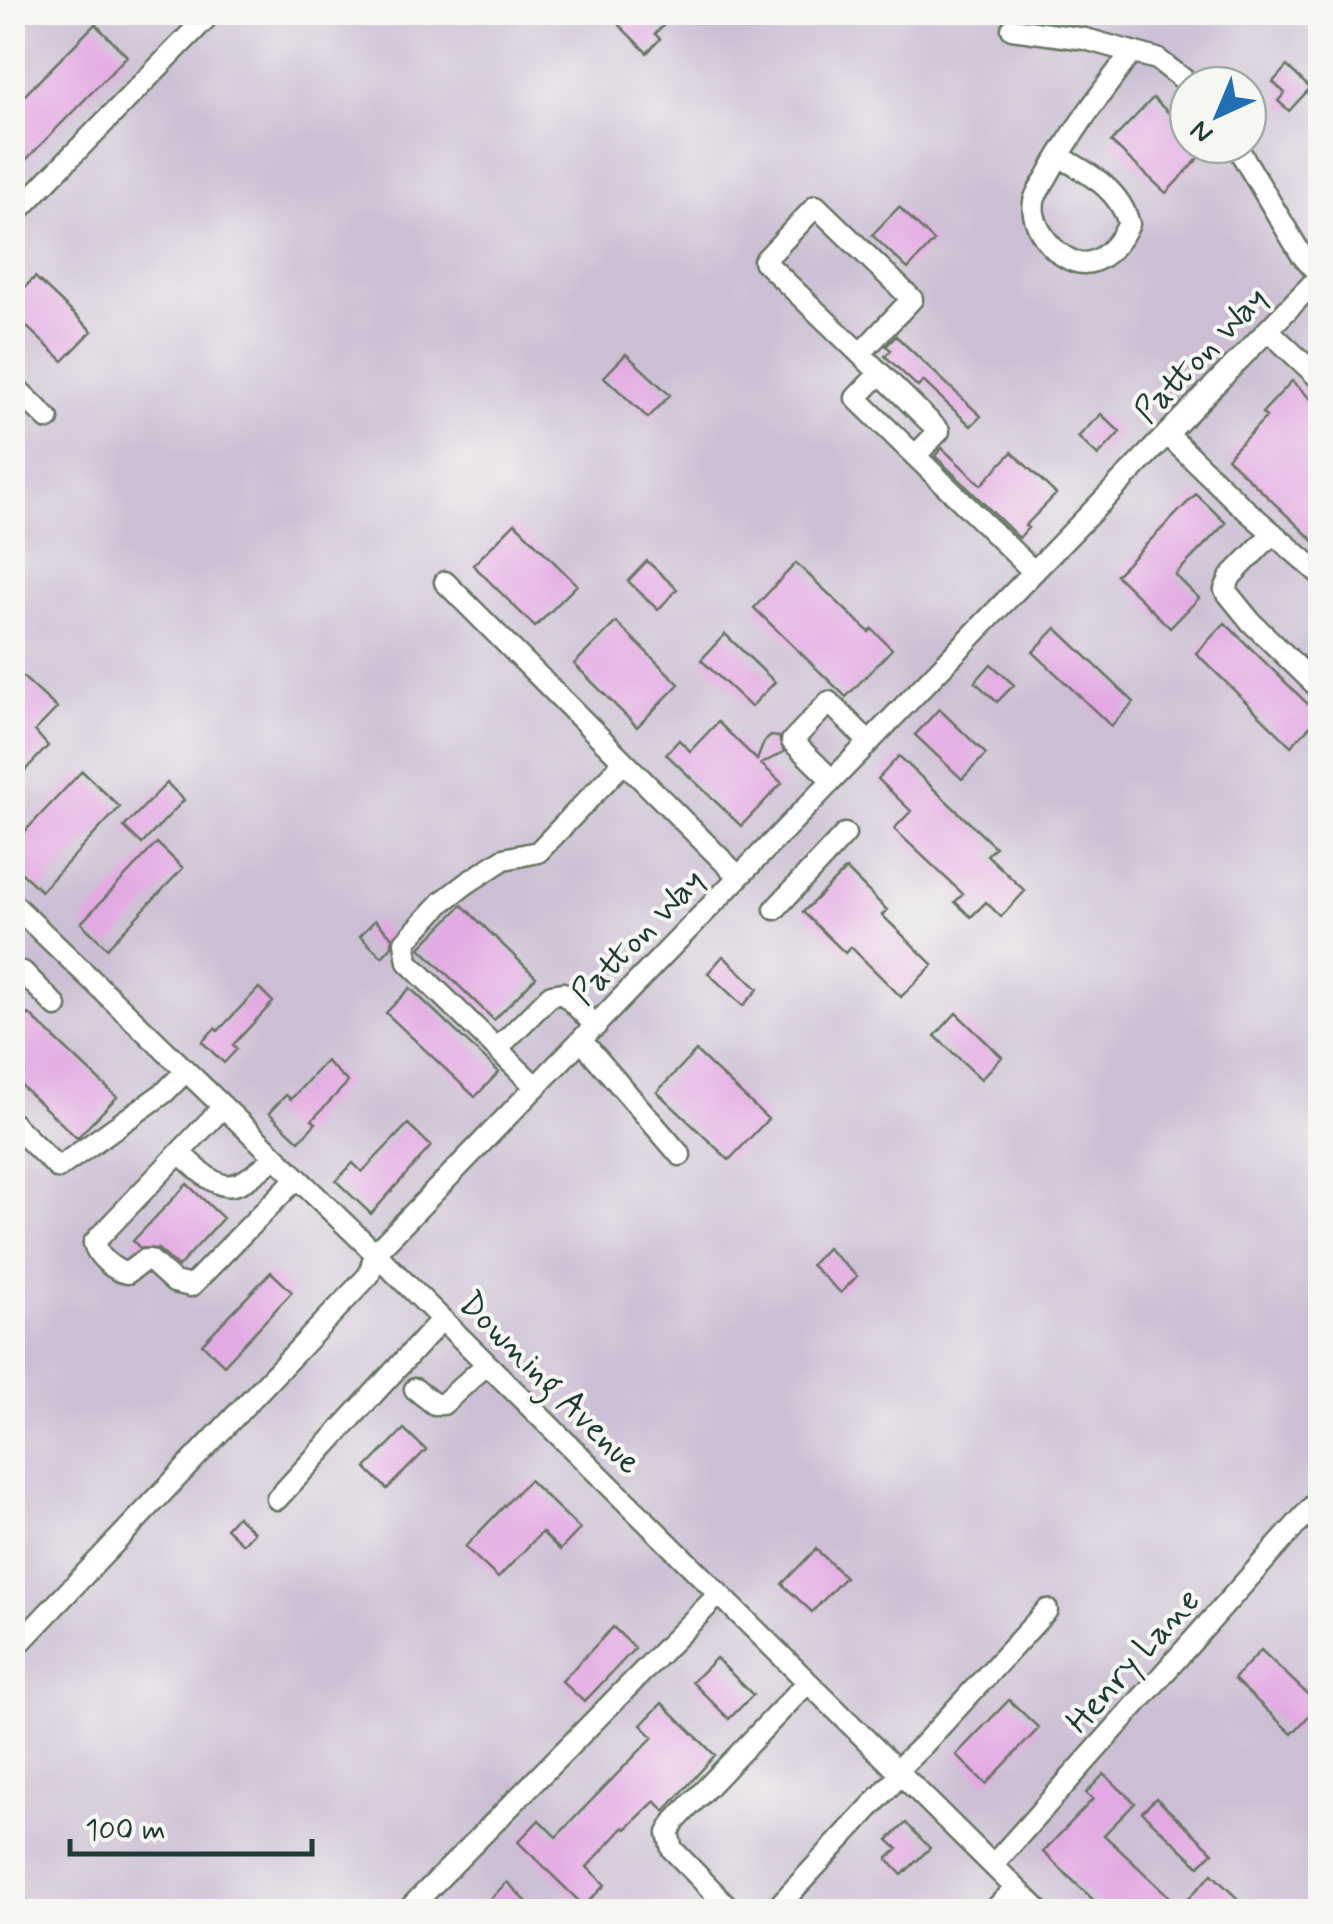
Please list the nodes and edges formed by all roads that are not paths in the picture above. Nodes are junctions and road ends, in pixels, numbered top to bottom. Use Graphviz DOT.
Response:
graph roads {
  1 [pos="212,12"];
  2 [pos="1012,29"];
  3 [pos="1132,52"];
  4 [pos="1168,68"];
  5 [pos="1059,156"];
  6 [pos="1248,165"];
  7 [pos="12,218"];
  8 [pos="1320,276"];
  9 [pos="1268,330"];
  10 [pos="860,354"];
  11 [pos="880,373"];
  12 [pos="1320,379"];
  13 [pos="12,384"];
  14 [pos="48,419"];
  15 [pos="1167,434"];
  16 [pos="915,456"];
  17 [pos="1272,533"];
  18 [pos="1034,572"];
  19 [pos="1320,574"];
  20 [pos="445,582"];
  21 [pos="1320,689"];
  22 [pos="869,742"];
  23 [pos="624,762"];
  24 [pos="832,780"];
  25 [pos="846,834"];
  26 [pos="739,877"];
  27 [pos="12,903"];
  28 [pos="775,909"];
  29 [pos="12,982"];
  30 [pos="56,1006"];
  31 [pos="588,1033"];
  32 [pos="498,1049"];
  33 [pos="186,1070"];
  34 [pos="536,1087"];
  35 [pos="223,1107"];
  36 [pos="12,1123"];
  37 [pos="180,1153"];
  38 [pos="680,1155"];
  39 [pos="275,1157"];
  40 [pos="296,1178"];
  41 [pos="375,1254"];
  42 [pos="442,1319"];
  43 [pos="487,1364"];
  44 [pos="414,1389"];
  45 [pos="1320,1498"];
  46 [pos="277,1499"];
  47 [pos="719,1594"];
  48 [pos="1047,1610"];
  49 [pos="12,1651"];
  50 [pos="808,1682"];
  51 [pos="899,1772"];
  52 [pos="993,1865"];
  53 [pos="1016,1888"];
  54 [pos="406,1912"];
  55 [pos="733,1912"];
  56 [pos="772,1912"];
  57 [pos="992,1912"];
  58 [pos="1040,1912"];
  1 -- 7 [label="street"];
  2 -- 3 [label="street"];
  3 -- 4 [label="street"];
  3 -- 5 [label="street"];
  5 -- 5 [label="street"];
  6 -- 8 [label="street"];
  8 -- 9 [label="street, Patton Way"];
  9 -- 12 [label="street"];
  9 -- 15 [label="street, Patton Way"];
  10 -- 10 [label="street"];
  10 -- 11 [label="street"];
  11 -- 16 [label="street"];
  11 -- 16 [label="street"];
  13 -- 14 [label="street"];
  15 -- 17 [label="street"];
  15 -- 18 [label="street, Patton Way"];
  16 -- 18 [label="street"];
  17 -- 19 [label="street"];
  17 -- 21 [label="street"];
  18 -- 22 [label="street, Patton Way"];
  20 -- 23 [label="street"];
  22 -- 24 [label="street, Patton Way"];
  22 -- 24 [label="street"];
  23 -- 26 [label="street"];
  23 -- 32 [label="street"];
  24 -- 26 [label="street, Patton Way"];
  25 -- 28 [label="street"];
  26 -- 31 [label="street, Patton Way"];
  27 -- 33 [label="street, Downing Avenue"];
  29 -- 30 [label="street"];
  31 -- 32 [label="street"];
  31 -- 34 [label="street, Patton Way"];
  31 -- 38 [label="street"];
  32 -- 34 [label="street"];
  33 -- 35 [label="street, Downing Avenue"];
  33 -- 36 [label="street"];
  34 -- 41 [label="street, Patton Way"];
  35 -- 37 [label="street"];
  35 -- 39 [label="street, Downing Avenue"];
  37 -- 39 [label="street"];
  37 -- 40 [label="street"];
  39 -- 40 [label="street, Downing Avenue"];
  40 -- 41 [label="street, Downing Avenue"];
  41 -- 42 [label="street, Downing Avenue"];
  41 -- 49 [label="street, Patton Way"];
  42 -- 43 [label="street, Downing Avenue"];
  42 -- 46 [label="street"];
  43 -- 44 [label="street"];
  43 -- 47 [label="street, Downing Avenue"];
  45 -- 52 [label="street, Henry Lane"];
  47 -- 50 [label="street, Downing Avenue"];
  47 -- 54 [label="street"];
  48 -- 51 [label="street"];
  50 -- 51 [label="street, Downing Avenue"];
  50 -- 55 [label="street"];
  51 -- 52 [label="street, Downing Avenue"];
  51 -- 56 [label="street"];
  52 -- 53 [label="street, Downing Avenue"];
  53 -- 57 [label="street"];
  53 -- 58 [label="street, Downing Avenue"];
}
